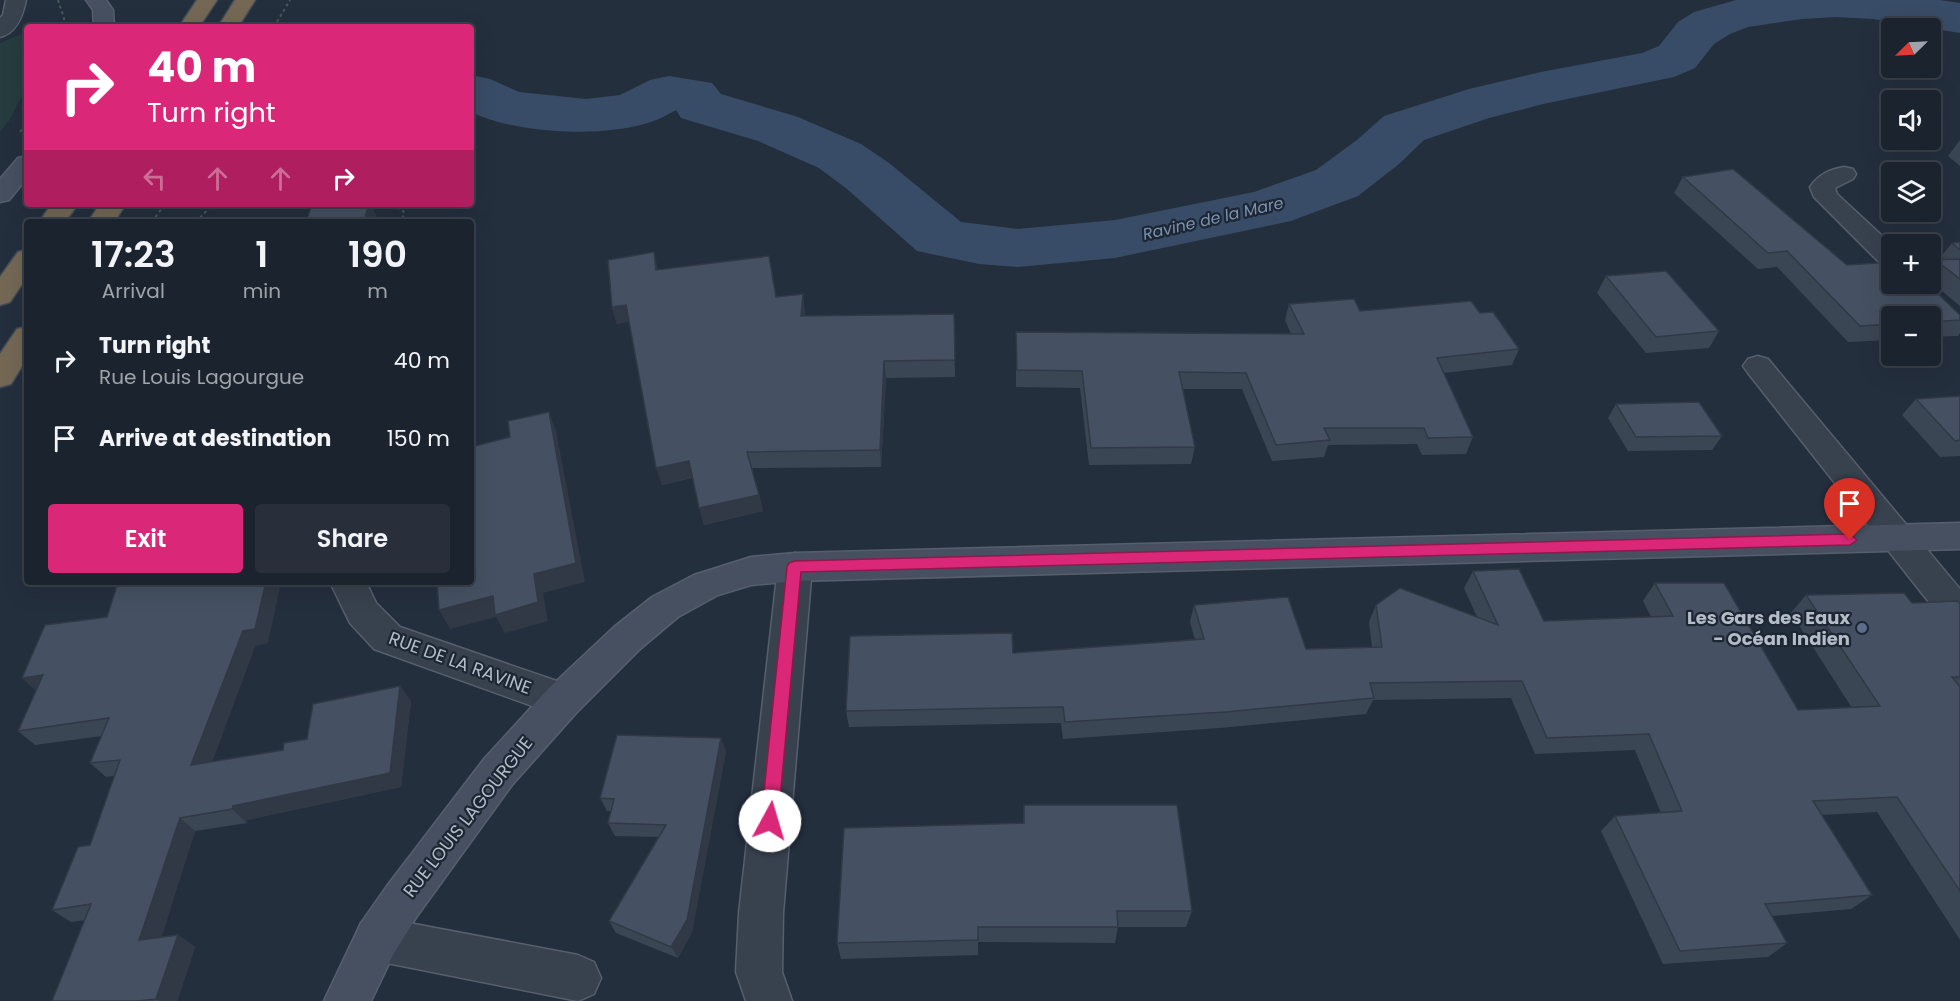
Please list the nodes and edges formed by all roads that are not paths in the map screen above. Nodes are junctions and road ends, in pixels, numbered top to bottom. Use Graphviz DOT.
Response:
graph roads {
  1 [pos="16,0"];
  2 [pos="96,0"];
  3 [pos="207,0"];
  4 [pos="245,0"];
  5 [pos="104,24"];
  6 [pos="191,24"];
  7 [pos="230,24"];
  8 [pos="0,31"];
  9 [pos="24,167"];
  10 [pos="1844,174"];
  11 [pos="0,195"];
  12 [pos="1881,250"];
  13 [pos="24,262"];
  14 [pos="0,296"];
  15 [pos="24,341"];
  16 [pos="1758,366"];
  17 [pos="0,377"];
  18 [pos="1960,536"];
  19 [pos="1898,538"];
  20 [pos="795,567"];
  21 [pos="349,585"];
  22 [pos="1960,615"];
  23 [pos="563,700"];
  24 [pos="377,939"];
  25 [pos="578,978"];
  26 [pos="347,1001"];
  27 [pos="769,1001"];
  1 -- 8 [label="street"];
  2 -- 5 [label="main road"];
  3 -- 6 [label="highway"];
  4 -- 7 [label="highway"];
  9 -- 11 [label="main road"];
  10 -- 12 [label="street"];
  13 -- 14 [label="highway"];
  15 -- 17 [label="highway"];
  16 -- 19 [label="street"];
  18 -- 19 [label="main road, RUE LOUIS LAGOURGUE"];
  19 -- 20 [label="main road, RUE LOUIS LAGOURGUE"];
  19 -- 22 [label="street"];
  20 -- 23 [label="main road, RUE LOUIS LAGOURGUE"];
  20 -- 27 [label="street"];
  21 -- 23 [label="street, RUE DE LA RAVINE"];
  23 -- 24 [label="main road, RUE LOUIS LAGOURGUE"];
  24 -- 25 [label="street"];
  24 -- 26 [label="main road, RUE LOUIS LAGOURGUE"];
}
